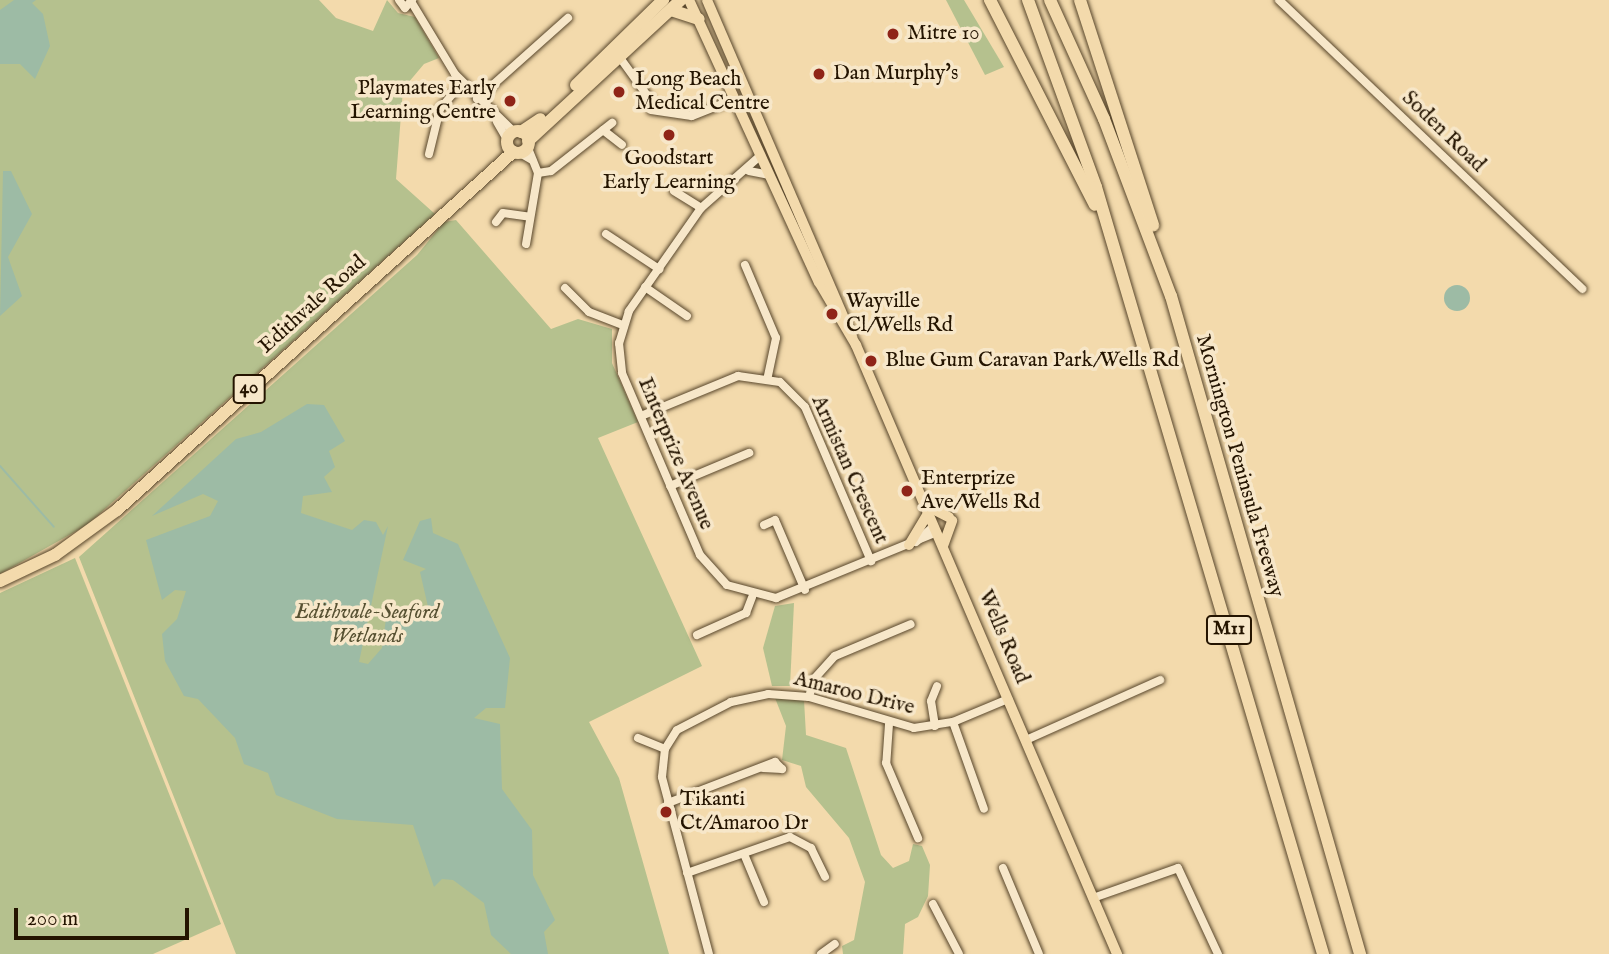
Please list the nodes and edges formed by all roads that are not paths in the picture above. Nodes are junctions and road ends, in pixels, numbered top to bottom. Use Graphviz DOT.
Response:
graph roads {
  1 [pos="400,0"];
  2 [pos="689,0"];
  3 [pos="707,0"];
  4 [pos="990,0"];
  5 [pos="1028,0"];
  6 [pos="1050,0"];
  7 [pos="1080,0"];
  8 [pos="1279,0"];
  9 [pos="672,3"];
  10 [pos="410,4"];
  11 [pos="568,18"];
  12 [pos="699,19"];
  13 [pos="616,53"];
  14 [pos="462,83"];
  15 [pos="477,99"];
  16 [pos="736,99"];
  17 [pos="612,123"];
  18 [pos="603,130"];
  19 [pos="517,142"];
  20 [pos="622,145"];
  21 [pos="429,154"];
  22 [pos="761,155"];
  23 [pos="749,171"];
  24 [pos="538,173"];
  25 [pos="770,175"];
  26 [pos="674,191"];
  27 [pos="701,208"];
  28 [pos="530,217"];
  29 [pos="496,222"];
  30 [pos="607,234"];
  31 [pos="526,244"];
  32 [pos="745,265"];
  33 [pos="659,269"];
  34 [pos="645,287"];
  35 [pos="565,288"];
  36 [pos="1582,289"];
  37 [pos="1171,296"];
  38 [pos="1132,307"];
  39 [pos="687,316"];
  40 [pos="623,325"];
  41 [pos="852,337"];
  42 [pos="768,377"];
  43 [pos="640,416"];
  44 [pos="749,453"];
  45 [pos="670,486"];
  46 [pos="927,509"];
  47 [pos="764,525"];
  48 [pos="935,529"];
  49 [pos="913,544"];
  50 [pos="943,546"];
  51 [pos="871,561"];
  52 [pos="0,581"];
  53 [pos="805,590"];
  54 [pos="752,597"];
  55 [pos="911,624"];
  56 [pos="697,635"];
  57 [pos="1160,680"];
  58 [pos="937,686"];
  59 [pos="809,697"];
  60 [pos="1009,699"];
  61 [pos="953,722"];
  62 [pos="889,724"];
  63 [pos="935,726"];
  64 [pos="638,738"];
  65 [pos="1026,740"];
  66 [pos="665,749"];
  67 [pos="763,768"];
  68 [pos="668,803"];
  69 [pos="984,809"];
  70 [pos="918,838"];
  71 [pos="744,855"];
  72 [pos="1003,868"];
  73 [pos="687,873"];
  74 [pos="825,877"];
  75 [pos="1093,898"];
  76 [pos="764,902"];
  77 [pos="933,904"];
  78 [pos="835,944"];
  79 [pos="709,954"];
  80 [pos="821,954"];
  81 [pos="958,954"];
  82 [pos="1039,954"];
  83 [pos="1117,954"];
  84 [pos="1218,954"];
  85 [pos="1323,954"];
  86 [pos="1360,954"];
  1 -- 10 [label="street"];
  2 -- 12 [label="main road, Wells Road"];
  3 -- 41 [label="main road, Wells Road"];
  4 -- 38 [label="highway"];
  5 -- 38 [label="highway, M11"];
  6 -- 37 [label="highway, Mornington Peninsula Freeway / M11"];
  7 -- 37 [label="highway"];
  8 -- 36 [label="street, Soden Road"];
  9 -- 12 [label="highway"];
  9 -- 13 [label="highway, Edithvale Road / 40"];
  10 -- 14 [label="street"];
  11 -- 15 [label="street"];
  12 -- 16 [label="main road, Wells Road"];
  13 -- 16 [label="street"];
  13 -- 19 [label="highway, Edithvale Road / 40"];
  14 -- 15 [label="street"];
  14 -- 21 [label="street"];
  15 -- 19 [label="street"];
  16 -- 22 [label="main road, Wells Road"];
  17 -- 18 [label="street"];
  18 -- 20 [label="street"];
  18 -- 24 [label="street"];
  19 -- 24 [label="street"];
  19 -- 52 [label="highway, Edithvale Road / 40"];
  22 -- 23 [label="street, Enterprize Avenue"];
  22 -- 25 [label="main road, Wells Road"];
  23 -- 25 [label="street"];
  23 -- 27 [label="street, Enterprize Avenue"];
  24 -- 28 [label="street"];
  25 -- 41 [label="main road, Wells Road"];
  26 -- 27 [label="street"];
  27 -- 33 [label="street, Enterprize Avenue"];
  28 -- 29 [label="street"];
  28 -- 31 [label="street"];
  30 -- 33 [label="street"];
  32 -- 42 [label="street"];
  33 -- 34 [label="street, Enterprize Avenue"];
  34 -- 39 [label="street"];
  34 -- 40 [label="street, Enterprize Avenue"];
  35 -- 40 [label="street"];
  37 -- 86 [label="highway, Mornington Peninsula Freeway / M11"];
  38 -- 85 [label="highway, M11"];
  40 -- 43 [label="street, Enterprize Avenue"];
  41 -- 46 [label="main road, Wells Road"];
  42 -- 43 [label="street"];
  42 -- 51 [label="street, Armistan Crescent"];
  43 -- 45 [label="street, Enterprize Avenue"];
  44 -- 45 [label="street"];
  45 -- 54 [label="street, Enterprize Avenue"];
  46 -- 48 [label="main road, Wells Road"];
  46 -- 49 [label="main road"];
  46 -- 50 [label="main road"];
  47 -- 53 [label="street"];
  48 -- 49 [label="street"];
  48 -- 50 [label="main road, Wells Road"];
  49 -- 51 [label="street"];
  50 -- 60 [label="main road, Wells Road"];
  51 -- 53 [label="street"];
  53 -- 54 [label="street"];
  54 -- 56 [label="street"];
  55 -- 59 [label="street"];
  57 -- 65 [label="street"];
  58 -- 63 [label="street"];
  59 -- 62 [label="street, Amaroo Drive"];
  59 -- 66 [label="street, Amaroo Drive"];
  60 -- 61 [label="street, Amaroo Drive"];
  60 -- 65 [label="main road, Wells Road"];
  61 -- 63 [label="street, Amaroo Drive"];
  61 -- 69 [label="street"];
  62 -- 63 [label="street, Amaroo Drive"];
  62 -- 70 [label="street"];
  64 -- 66 [label="street"];
  65 -- 75 [label="main road, Wells Road"];
  66 -- 68 [label="street"];
  67 -- 68 [label="street"];
  68 -- 73 [label="street"];
  71 -- 73 [label="street"];
  71 -- 74 [label="street"];
  71 -- 76 [label="street"];
  72 -- 82 [label="street"];
  73 -- 79 [label="street"];
  75 -- 83 [label="main road, Wells Road"];
  75 -- 84 [label="street"];
  77 -- 81 [label="street"];
  78 -- 80 [label="street"];
}
